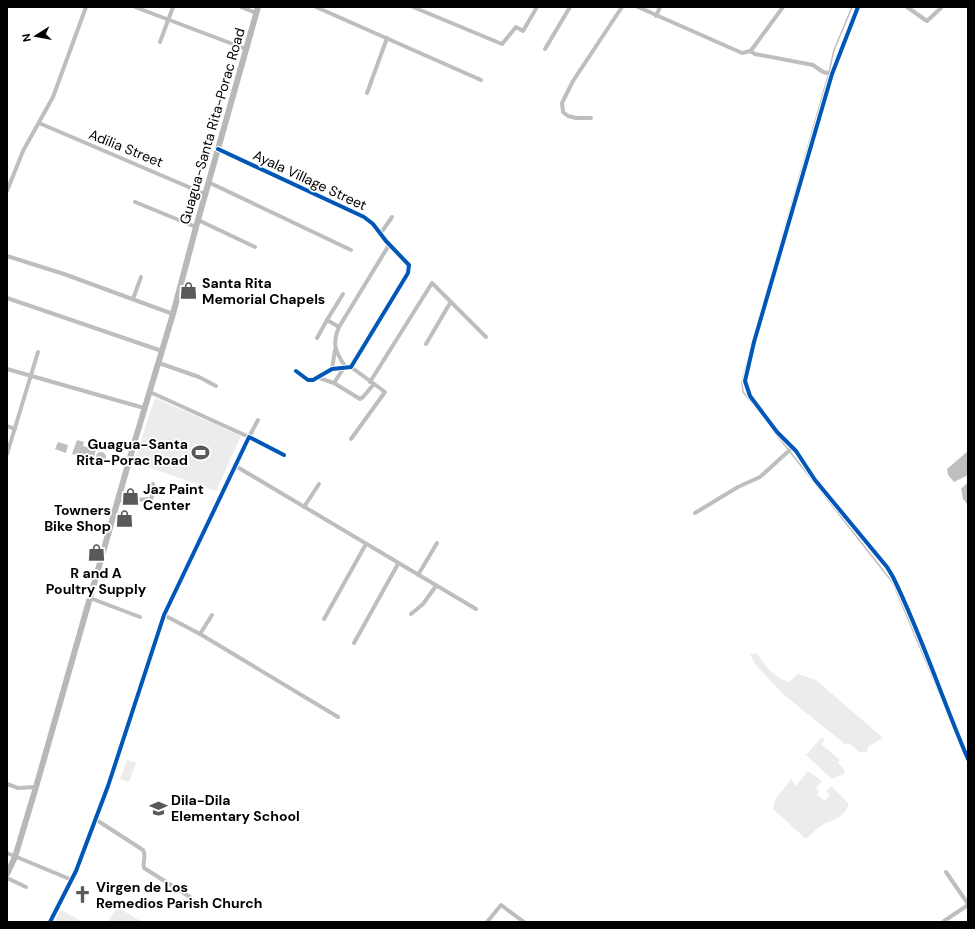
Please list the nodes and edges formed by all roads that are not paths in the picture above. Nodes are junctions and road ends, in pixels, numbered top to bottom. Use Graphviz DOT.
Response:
graph roads {
  1 [pos="86,7"];
  2 [pos="135,7"];
  3 [pos="173,7"];
  4 [pos="241,7"];
  5 [pos="316,7"];
  6 [pos="413,7"];
  7 [pos="538,7"];
  8 [pos="570,7"];
  9 [pos="622,7"];
  10 [pos="638,7"];
  11 [pos="660,7"];
  12 [pos="783,7"];
  13 [pos="858,7"];
  14 [pos="907,7"];
  15 [pos="941,8"];
  16 [pos="257,10"];
  17 [pos="656,16"];
  18 [pos="169,19"];
  19 [pos="387,38"];
  20 [pos="160,42"];
  21 [pos="246,49"];
  22 [pos="545,49"];
  23 [pos="750,51"];
  24 [pos="832,74"];
  25 [pos="481,80"];
  26 [pos="367,93"];
  27 [pos="591,118"];
  28 [pos="39,123"];
  29 [pos="218,149"];
  30 [pos="208,182"];
  31 [pos="7,191"];
  32 [pos="205,194"];
  33 [pos="135,202"];
  34 [pos="392,217"];
  35 [pos="198,220"];
  36 [pos="196,227"];
  37 [pos="381,233"];
  38 [pos="390,245"];
  39 [pos="255,247"];
  40 [pos="350,250"];
  41 [pos="7,256"];
  42 [pos="141,277"];
  43 [pos="343,294"];
  44 [pos="7,298"];
  45 [pos="134,299"];
  46 [pos="450,303"];
  47 [pos="173,314"];
  48 [pos="327,320"];
  49 [pos="339,327"];
  50 [pos="486,337"];
  51 [pos="317,338"];
  52 [pos="426,344"];
  53 [pos="336,348"];
  54 [pos="162,351"];
  55 [pos="38,352"];
  56 [pos="159,363"];
  57 [pos="345,366"];
  58 [pos="351,367"];
  59 [pos="7,368"];
  60 [pos="332,370"];
  61 [pos="296,371"];
  62 [pos="31,375"];
  63 [pos="319,378"];
  64 [pos="334,383"];
  65 [pos="372,383"];
  66 [pos="216,386"];
  67 [pos="150,392"];
  68 [pos="144,408"];
  69 [pos="258,420"];
  70 [pos="7,426"];
  71 [pos="15,429"];
  72 [pos="249,437"];
  73 [pos="352,439"];
  74 [pos="790,449"];
  75 [pos="7,454"];
  76 [pos="284,455"];
  77 [pos="234,465"];
  78 [pos="153,484"];
  79 [pos="320,484"];
  80 [pos="118,501"];
  81 [pos="304,507"];
  82 [pos="695,513"];
  83 [pos="437,543"];
  84 [pos="366,544"];
  85 [pos="398,564"];
  86 [pos="418,575"];
  87 [pos="436,586"];
  88 [pos="90,598"];
  89 [pos="476,609"];
  90 [pos="411,614"];
  91 [pos="164,615"];
  92 [pos="212,615"];
  93 [pos="140,617"];
  94 [pos="324,619"];
  95 [pos="200,634"];
  96 [pos="354,643"];
  97 [pos="338,717"];
  98 [pos="968,759"];
  99 [pos="7,784"];
  100 [pos="36,787"];
  101 [pos="95,819"];
  102 [pos="7,853"];
  103 [pos="15,857"];
  104 [pos="946,872"];
  105 [pos="7,874"];
  106 [pos="7,878"];
  107 [pos="72,880"];
  108 [pos="26,887"];
  109 [pos="968,904"];
  110 [pos="192,905"];
  111 [pos="944,921"];
  112 [pos="50,922"];
  113 [pos="487,922"];
  114 [pos="524,922"];
  1 -- 28 [label="street"];
  2 -- 18 [label="street"];
  3 -- 18 [label="street"];
  4 -- 16 [label="street"];
  5 -- 19 [label="street"];
  6 -- 7 [label="street"];
  8 -- 22 [label="street"];
  9 -- 27 [label="street"];
  10 -- 17 [label="street"];
  11 -- 17 [label="street"];
  12 -- 23 [label="street"];
  13 -- 24 [label="street"];
  14 -- 15 [label="street"];
  16 -- 21 [label="main road, Guagua-Santa Rita-Porac Road"];
  17 -- 23 [label="street"];
  18 -- 20 [label="street"];
  18 -- 21 [label="street"];
  19 -- 25 [label="street"];
  19 -- 26 [label="street"];
  21 -- 29 [label="main road, Guagua-Santa Rita-Porac Road"];
  23 -- 24 [label="street"];
  24 -- 74 [label="street"];
  28 -- 31 [label="street"];
  28 -- 32 [label="street, Adilia Street"];
  29 -- 30 [label="main road, Guagua-Santa Rita-Porac Road"];
  29 -- 37 [label="street, Ayala Village Street"];
  30 -- 32 [label="main road, Guagua-Santa Rita-Porac Road"];
  30 -- 40 [label="street"];
  32 -- 35 [label="main road, Guagua-Santa Rita-Porac Road"];
  33 -- 36 [label="street"];
  34 -- 37 [label="street"];
  35 -- 36 [label="main road, Guagua-Santa Rita-Porac Road"];
  35 -- 39 [label="street"];
  36 -- 47 [label="main road, Guagua-Santa Rita-Porac Road"];
  37 -- 38 [label="street, Ayala Village Street"];
  38 -- 49 [label="street"];
  38 -- 58 [label="street, Ayala Village Street"];
  41 -- 45 [label="street"];
  42 -- 45 [label="street"];
  43 -- 48 [label="street"];
  44 -- 54 [label="street"];
  45 -- 47 [label="street"];
  46 -- 50 [label="street"];
  46 -- 52 [label="street"];
  46 -- 65 [label="street"];
  47 -- 54 [label="main road, Guagua-Santa Rita-Porac Road"];
  48 -- 49 [label="street"];
  48 -- 51 [label="street"];
  49 -- 53 [label="street"];
  53 -- 57 [label="street"];
  53 -- 60 [label="street"];
  54 -- 56 [label="main road, Guagua-Santa Rita-Porac Road"];
  55 -- 62 [label="street"];
  56 -- 66 [label="street"];
  56 -- 67 [label="main road, Guagua-Santa Rita-Porac Road"];
  57 -- 58 [label="street"];
  57 -- 60 [label="street"];
  57 -- 64 [label="street"];
  58 -- 65 [label="street"];
  59 -- 62 [label="street"];
  60 -- 63 [label="street"];
  61 -- 63 [label="street"];
  62 -- 68 [label="street"];
  62 -- 71 [label="street"];
  63 -- 64 [label="street"];
  64 -- 65 [label="street"];
  65 -- 73 [label="street"];
  67 -- 68 [label="main road, Guagua-Santa Rita-Porac Road"];
  67 -- 72 [label="street"];
  68 -- 80 [label="main road, Guagua-Santa Rita-Porac Road"];
  69 -- 72 [label="street"];
  70 -- 71 [label="street"];
  71 -- 75 [label="street"];
  72 -- 76 [label="street"];
  72 -- 77 [label="street"];
  74 -- 82 [label="street"];
  74 -- 98 [label="street"];
  77 -- 81 [label="street"];
  77 -- 91 [label="street"];
  78 -- 80 [label="street"];
  79 -- 81 [label="street"];
  80 -- 88 [label="main road, Guagua-Santa Rita-Porac Road"];
  81 -- 84 [label="street"];
  83 -- 86 [label="street"];
  84 -- 85 [label="street"];
  84 -- 94 [label="street"];
  85 -- 86 [label="street"];
  85 -- 96 [label="street"];
  86 -- 87 [label="street"];
  87 -- 89 [label="street"];
  87 -- 90 [label="street"];
  88 -- 93 [label="street"];
  88 -- 100 [label="main road, Guagua-Santa Rita-Porac Road"];
  91 -- 95 [label="street"];
  91 -- 101 [label="street"];
  92 -- 95 [label="street"];
  95 -- 97 [label="street"];
  99 -- 100 [label="street"];
  100 -- 103 [label="main road, Guagua-Santa Rita-Porac Road"];
  101 -- 107 [label="street"];
  101 -- 110 [label="street"];
  102 -- 103 [label="street"];
  103 -- 105 [label="main road, Guagua-Santa Rita-Porac Road"];
  103 -- 107 [label="street"];
  104 -- 109 [label="street"];
  106 -- 108 [label="street"];
  107 -- 112 [label="street"];
  109 -- 111 [label="street"];
  113 -- 114 [label="street"];
}
